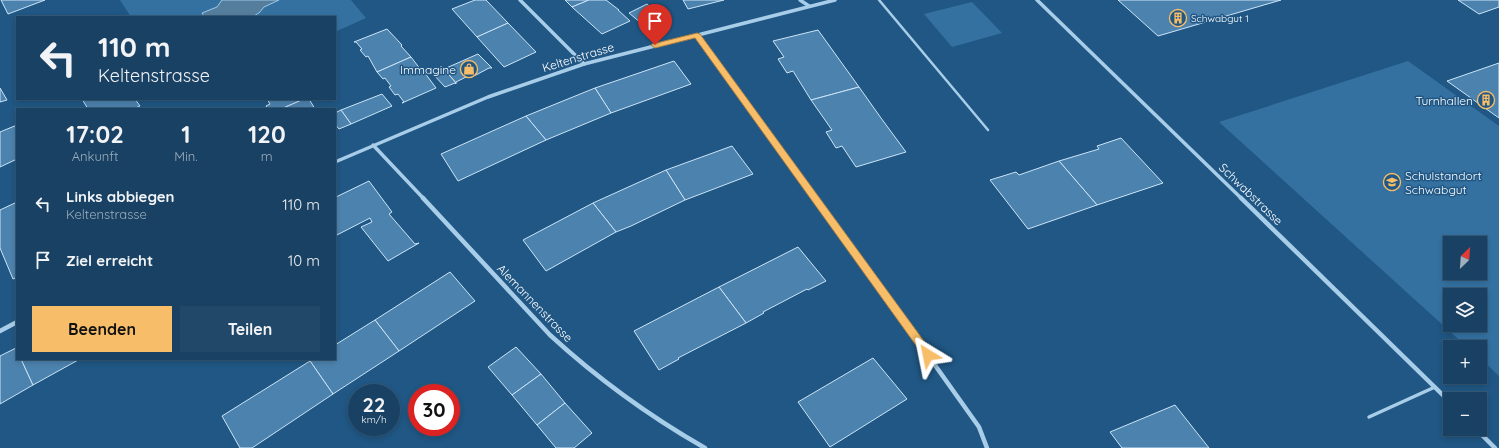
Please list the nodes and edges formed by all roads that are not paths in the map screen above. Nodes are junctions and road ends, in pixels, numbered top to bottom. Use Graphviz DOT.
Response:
graph roads {
  1 [pos="520,0"];
  2 [pos="800,0"];
  3 [pos="835,0"];
  4 [pos="879,0"];
  5 [pos="1037,0"];
  6 [pos="809,6"];
  7 [pos="697,35"];
  8 [pos="584,64"];
  9 [pos="988,130"];
  10 [pos="373,145"];
  11 [pos="336,162"];
  12 [pos="16,323"];
  13 [pos="0,331"];
  14 [pos="1435,387"];
  15 [pos="1443,395"];
  16 [pos="1369,417"];
  17 [pos="1483,436"];
  18 [pos="705,448"];
  19 [pos="987,448"];
  20 [pos="1494,448"];
  1 -- 8 [label="street"];
  2 -- 6 [label="street"];
  3 -- 6 [label="street, Keltenstrasse"];
  4 -- 9 [label="lane"];
  5 -- 14 [label="street, Schwabstrasse"];
  6 -- 7 [label="street, Keltenstrasse"];
  7 -- 8 [label="street, Keltenstrasse"];
  7 -- 19 [label="street"];
  8 -- 10 [label="street, Keltenstrasse"];
  10 -- 11 [label="street, Keltenstrasse"];
  10 -- 18 [label="street, Alemannenstrasse"];
  12 -- 13 [label="street"];
  14 -- 15 [label="street, Schwabstrasse"];
  14 -- 16 [label="lane"];
  17 -- 20 [label="street"];
}
